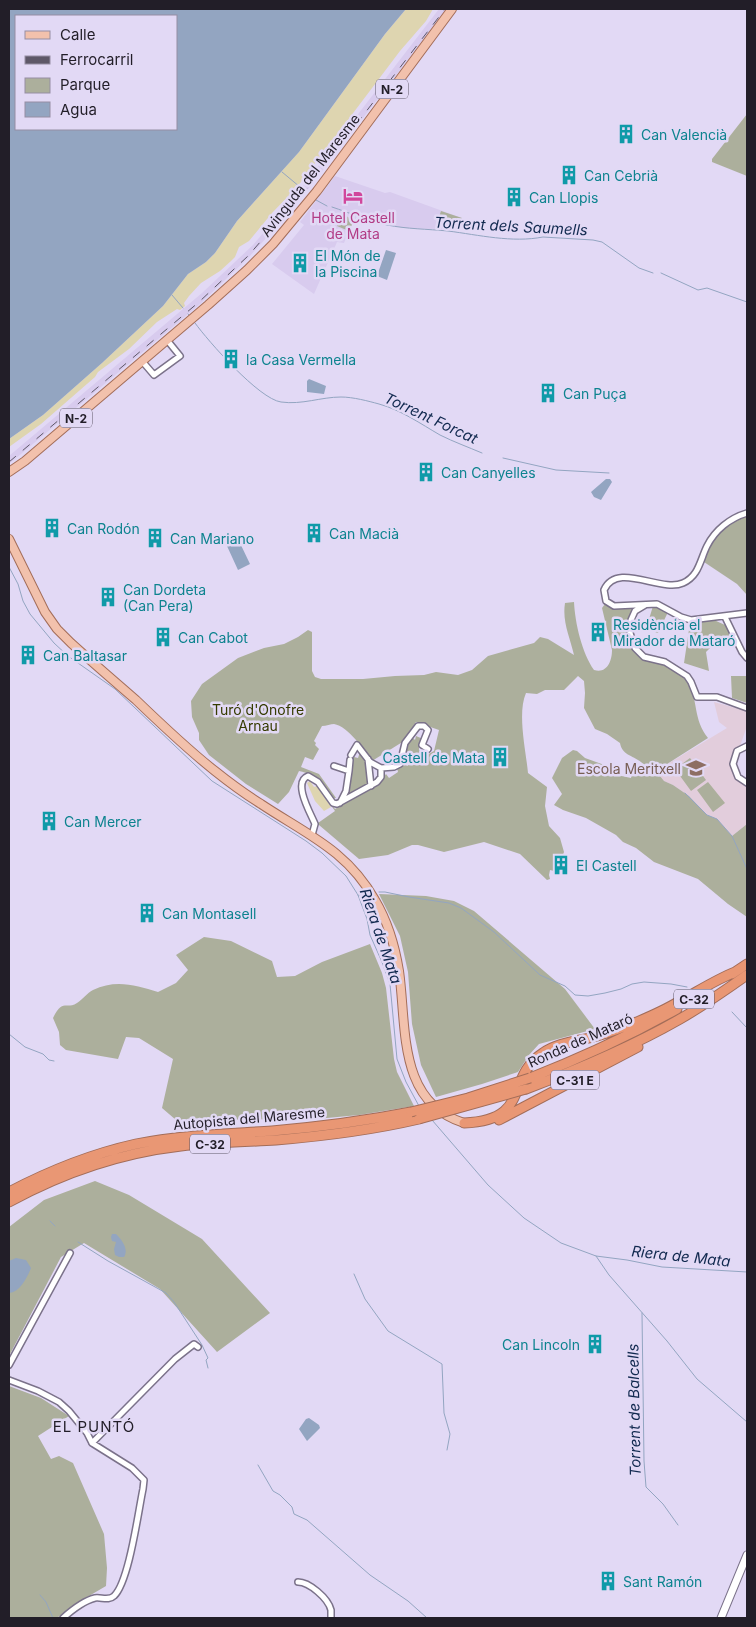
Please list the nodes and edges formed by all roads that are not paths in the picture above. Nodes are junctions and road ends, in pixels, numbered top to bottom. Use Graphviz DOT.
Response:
graph roads {
  1 [pos="452,9"];
  2 [pos="167,340"];
  3 [pos="142,361"];
  4 [pos="24,462"];
  5 [pos="9,472"];
  6 [pos="9,478"];
  7 [pos="747,513"];
  8 [pos="9,539"];
  9 [pos="647,604"];
  10 [pos="747,613"];
  11 [pos="725,616"];
  12 [pos="747,658"];
  13 [pos="747,708"];
  14 [pos="747,746"];
  15 [pos="428,749"];
  16 [pos="368,759"];
  17 [pos="334,766"];
  18 [pos="382,768"];
  19 [pos="349,771"];
  20 [pos="747,783"];
  21 [pos="371,786"];
  22 [pos="340,803"];
  23 [pos="312,835"];
  24 [pos="747,964"];
  25 [pos="735,972"];
  26 [pos="747,975"];
  27 [pos="679,1020"];
  28 [pos="411,1112"];
  29 [pos="419,1119"];
  30 [pos="464,1123"];
  31 [pos="9,1192"];
  32 [pos="9,1202"];
  33 [pos="70,1253"];
  34 [pos="198,1347"];
  35 [pos="9,1365"];
  36 [pos="9,1380"];
  37 [pos="92,1443"];
  38 [pos="747,1555"];
  39 [pos="298,1582"];
  40 [pos="63,1618"];
  41 [pos="331,1618"];
  42 [pos="721,1618"];
  1 -- 2 [label="main road, Avinguda del Maresme / N-2"];
  2 -- 3 [label="main road, Avinguda del Maresme / N-2"];
  2 -- 3 [label="street"];
  3 -- 4 [label="main road, Avinguda del Maresme / N-2"];
  4 -- 5 [label="main road, Avinguda del Maresme / N-2"];
  4 -- 6 [label="main road, Avinguda del Maresme / N-2"];
  7 -- 9 [label="street"];
  8 -- 23 [label="main road, C-31 E"];
  9 -- 11 [label="street"];
  9 -- 13 [label="street"];
  10 -- 11 [label="street"];
  11 -- 12 [label="street"];
  14 -- 20 [label="street"];
  15 -- 18 [label="street"];
  16 -- 18 [label="street"];
  16 -- 19 [label="street"];
  16 -- 21 [label="street"];
  17 -- 19 [label="street"];
  18 -- 21 [label="street"];
  19 -- 22 [label="street"];
  21 -- 22 [label="street"];
  22 -- 23 [label="street"];
  23 -- 30 [label="main road, C-31 E"];
  24 -- 25 [label="highway, Ronda de Mataró / C-32"];
  25 -- 28 [label="highway, Ronda de Mataró / C-32, bridge"];
  25 -- 30 [label="highway, C-31 E"];
  26 -- 27 [label="highway, Ronda de Mataró / C-32"];
  27 -- 29 [label="highway, Ronda de Mataró / C-32, bridge"];
  27 -- 30 [label="highway, C-31 E"];
  28 -- 31 [label="highway, Autopista del Maresme / C-32"];
  29 -- 32 [label="highway, Autopista del Maresme / C-32"];
  33 -- 35 [label="street"];
  34 -- 37 [label="street"];
  36 -- 37 [label="street"];
  37 -- 40 [label="street"];
  38 -- 42 [label="street"];
  39 -- 41 [label="street"];
}
